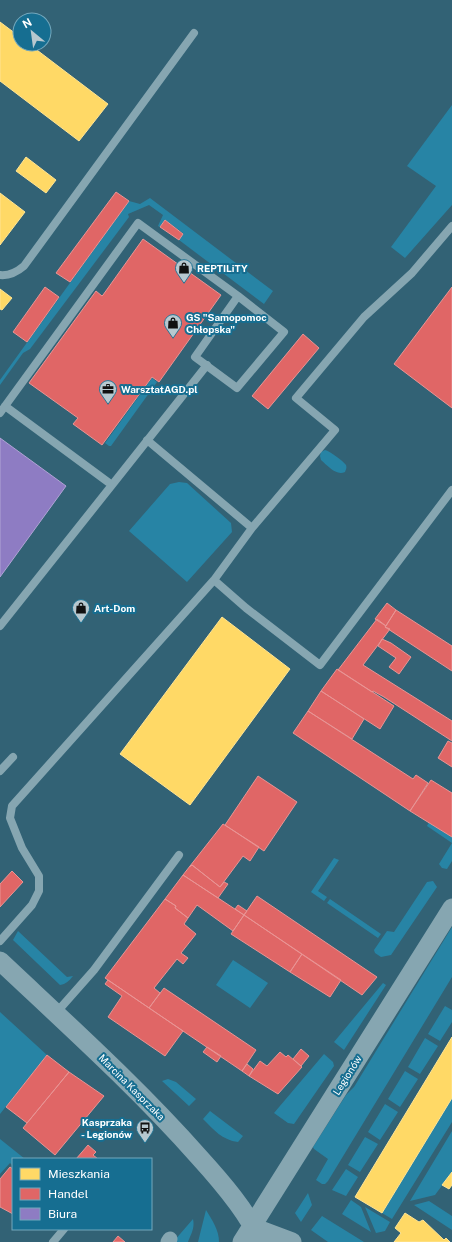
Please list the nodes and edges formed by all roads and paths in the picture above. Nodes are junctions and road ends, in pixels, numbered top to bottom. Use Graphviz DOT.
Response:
graph roads {
  1 [pos="194,33"];
  2 [pos="452,226"];
  3 [pos="0,275"];
  4 [pos="238,296"];
  5 [pos="207,365"];
  6 [pos="5,406"];
  7 [pos="0,413"];
  8 [pos="148,440"];
  9 [pos="112,485"];
  10 [pos="452,490"];
  11 [pos="252,528"];
  12 [pos="214,580"];
  13 [pos="0,626"];
  14 [pos="13,757"];
  15 [pos="0,771"];
  16 [pos="179,855"];
  17 [pos="452,908"];
  18 [pos="0,941"];
  19 [pos="0,961"];
  20 [pos="56,1013"];
  21 [pos="253,1225"];
  22 [pos="63,1230"];
  23 [pos="53,1242"];
  24 [pos="242,1242"];
  25 [pos="260,1242"];
  26 [pos="292,1242"];
  1 -- 3 [label="lane"];
  2 -- 11 [label="lane"];
  4 -- 5 [label="lane"];
  4 -- 5 [label="lane"];
  4 -- 6 [label="lane"];
  5 -- 8 [label="lane"];
  6 -- 7 [label="lane"];
  6 -- 9 [label="lane"];
  8 -- 9 [label="lane"];
  8 -- 11 [label="lane"];
  9 -- 13 [label="lane"];
  10 -- 12 [label="lane"];
  11 -- 12 [label="lane"];
  12 -- 18 [label="lane"];
  14 -- 15 [label="lane"];
  16 -- 20 [label="lane"];
  17 -- 21 [label="street, Legionów"];
  19 -- 20 [label="street, Marcina Kasprzaka"];
  20 -- 21 [label="street, Marcina Kasprzaka"];
  21 -- 24 [label="street, Legionów"];
  21 -- 25 [label="street"];
  21 -- 26 [label="street"];
  22 -- 23 [label="lane"];
}
